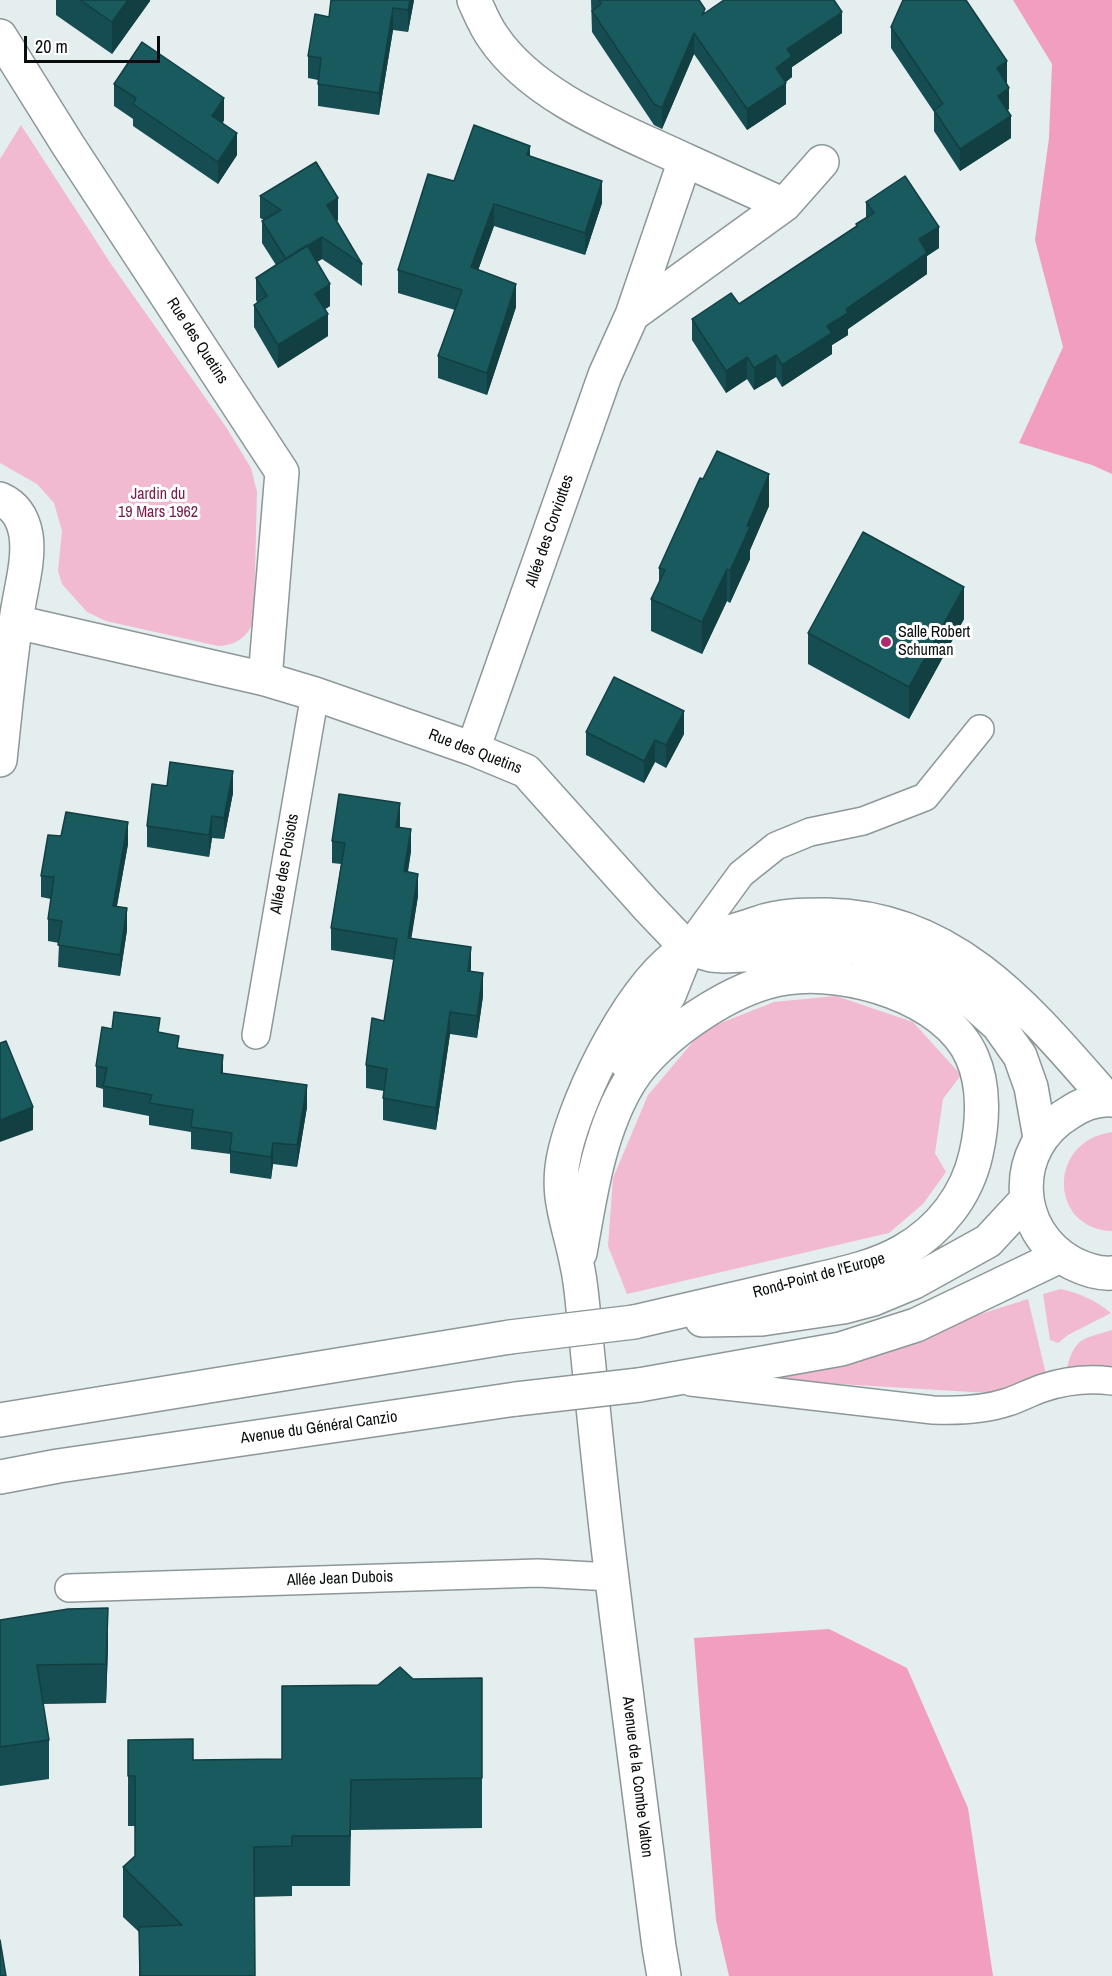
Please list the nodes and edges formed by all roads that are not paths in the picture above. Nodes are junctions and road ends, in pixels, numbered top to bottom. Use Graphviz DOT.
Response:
graph roads {
  1 [pos="474,0"];
  2 [pos="0,36"];
  3 [pos="685,160"];
  4 [pos="822,162"];
  5 [pos="784,205"];
  6 [pos="632,315"];
  7 [pos="0,499"];
  8 [pos="16,622"];
  9 [pos="265,679"];
  10 [pos="315,694"];
  11 [pos="980,729"];
  12 [pos="473,749"];
  13 [pos="0,760"];
  14 [pos="687,948"];
  15 [pos="256,1035"];
  16 [pos="1109,1099"];
  17 [pos="1040,1138"];
  18 [pos="600,1155"];
  19 [pos="1026,1200"];
  20 [pos="1060,1256"];
  21 [pos="578,1267"];
  22 [pos="1111,1275"];
  23 [pos="634,1322"];
  24 [pos="672,1379"];
  25 [pos="1112,1381"];
  26 [pos="0,1420"];
  27 [pos="0,1478"];
  28 [pos="612,1577"];
  29 [pos="69,1588"];
  30 [pos="664,1976"];
  1 -- 3 [label="street"];
  2 -- 9 [label="street, Rue des Quetins"];
  3 -- 5 [label="street"];
  3 -- 6 [label="street, Allée des Corviottes"];
  4 -- 5 [label="street, Allée des Corviottes"];
  5 -- 6 [label="street, Allée des Corviottes"];
  6 -- 12 [label="street, Allée des Corviottes"];
  7 -- 8 [label="street"];
  8 -- 9 [label="street, Rue des Quetins"];
  8 -- 13 [label="street"];
  9 -- 10 [label="street, Rue des Quetins"];
  10 -- 12 [label="street, Rue des Quetins"];
  10 -- 15 [label="lane, Allée des Poisots"];
  11 -- 14 [label="lane"];
  12 -- 14 [label="street, Rue des Quetins"];
  14 -- 16 [label="street, Rond-Point de l'Europe"];
  14 -- 17 [label="street"];
  14 -- 18 [label="street, Rond-Point de l'Europe"];
  14 -- 21 [label="street, Rond-Point de l'Europe"];
  16 -- 17 [label="street"];
  17 -- 19 [label="street"];
  18 -- 21 [label="street, Rond-Point de l'Europe"];
  18 -- 23 [label="street, Rond-Point de l'Europe"];
  19 -- 20 [label="street"];
  19 -- 23 [label="street, Rond-Point de l'Europe"];
  20 -- 22 [label="street"];
  20 -- 24 [label="street"];
  21 -- 28 [label="street, Rond-Point de l'Europe"];
  23 -- 26 [label="street, bridge"];
  24 -- 25 [label="lane"];
  24 -- 27 [label="street, Avenue du Général Canzio, bridge"];
  28 -- 29 [label="lane, Allée Jean Dubois"];
  28 -- 30 [label="street, Avenue de la Combe Valton"];
}
